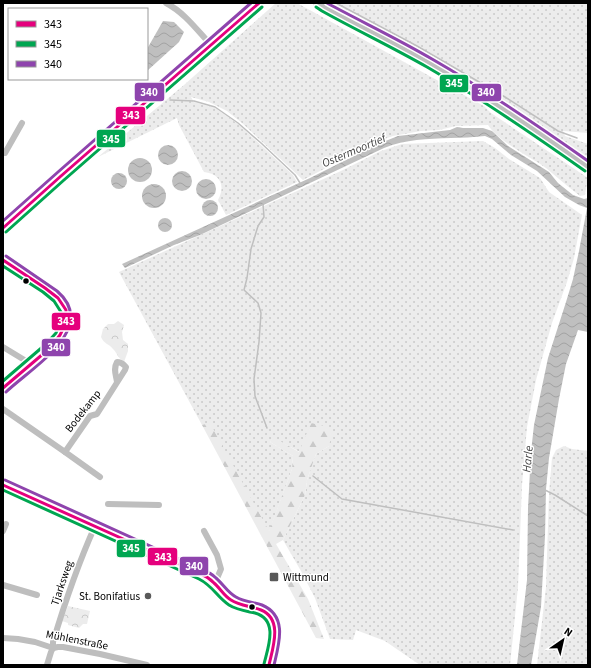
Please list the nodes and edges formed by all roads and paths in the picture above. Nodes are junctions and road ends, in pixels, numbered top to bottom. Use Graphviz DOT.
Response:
graph roads {
  1 [pos="166,3"];
  2 [pos="259,3"];
  3 [pos="319,3"];
  4 [pos="211,45"];
  5 [pos="22,123"];
  6 [pos="4,153"];
  7 [pos="588,167"];
  8 [pos="3,228"];
  9 [pos="3,260"];
  10 [pos="3,347"];
  11 [pos="31,364"];
  12 [pos="117,382"];
  13 [pos="3,388"];
  14 [pos="3,409"];
  15 [pos="65,452"];
  16 [pos="100,477"];
  17 [pos="3,485"];
  18 [pos="108,504"];
  19 [pos="159,505"];
  20 [pos="6,524"];
  21 [pos="95,526"];
  22 [pos="3,531"];
  23 [pos="204,531"];
  24 [pos="215,583"];
  25 [pos="3,585"];
  26 [pos="36,595"];
  27 [pos="3,638"];
  28 [pos="53,648"];
  29 [pos="47,665"];
  30 [pos="144,665"];
  31 [pos="269,665"];
  1 -- 4 [label="street"];
  2 -- 4 [label="street"];
  3 -- 7 [label="main road"];
  4 -- 8 [label="street"];
  5 -- 6 [label="street"];
  9 -- 11 [label="street"];
  10 -- 11 [label="street"];
  11 -- 13 [label="street"];
  12 -- 15 [label="street, Bodekamp"];
  14 -- 15 [label="street"];
  15 -- 16 [label="street"];
  17 -- 21 [label="street"];
  18 -- 19 [label="street"];
  20 -- 22 [label="street"];
  21 -- 24 [label="street"];
  21 -- 28 [label="street, Tjarksweg"];
  23 -- 24 [label="street"];
  24 -- 31 [label="street"];
  25 -- 26 [label="street"];
  27 -- 28 [label="street, Mühlenstraße"];
  28 -- 29 [label="street, Tjarksweg"];
  28 -- 30 [label="street, Mühlenstraße"];
}
